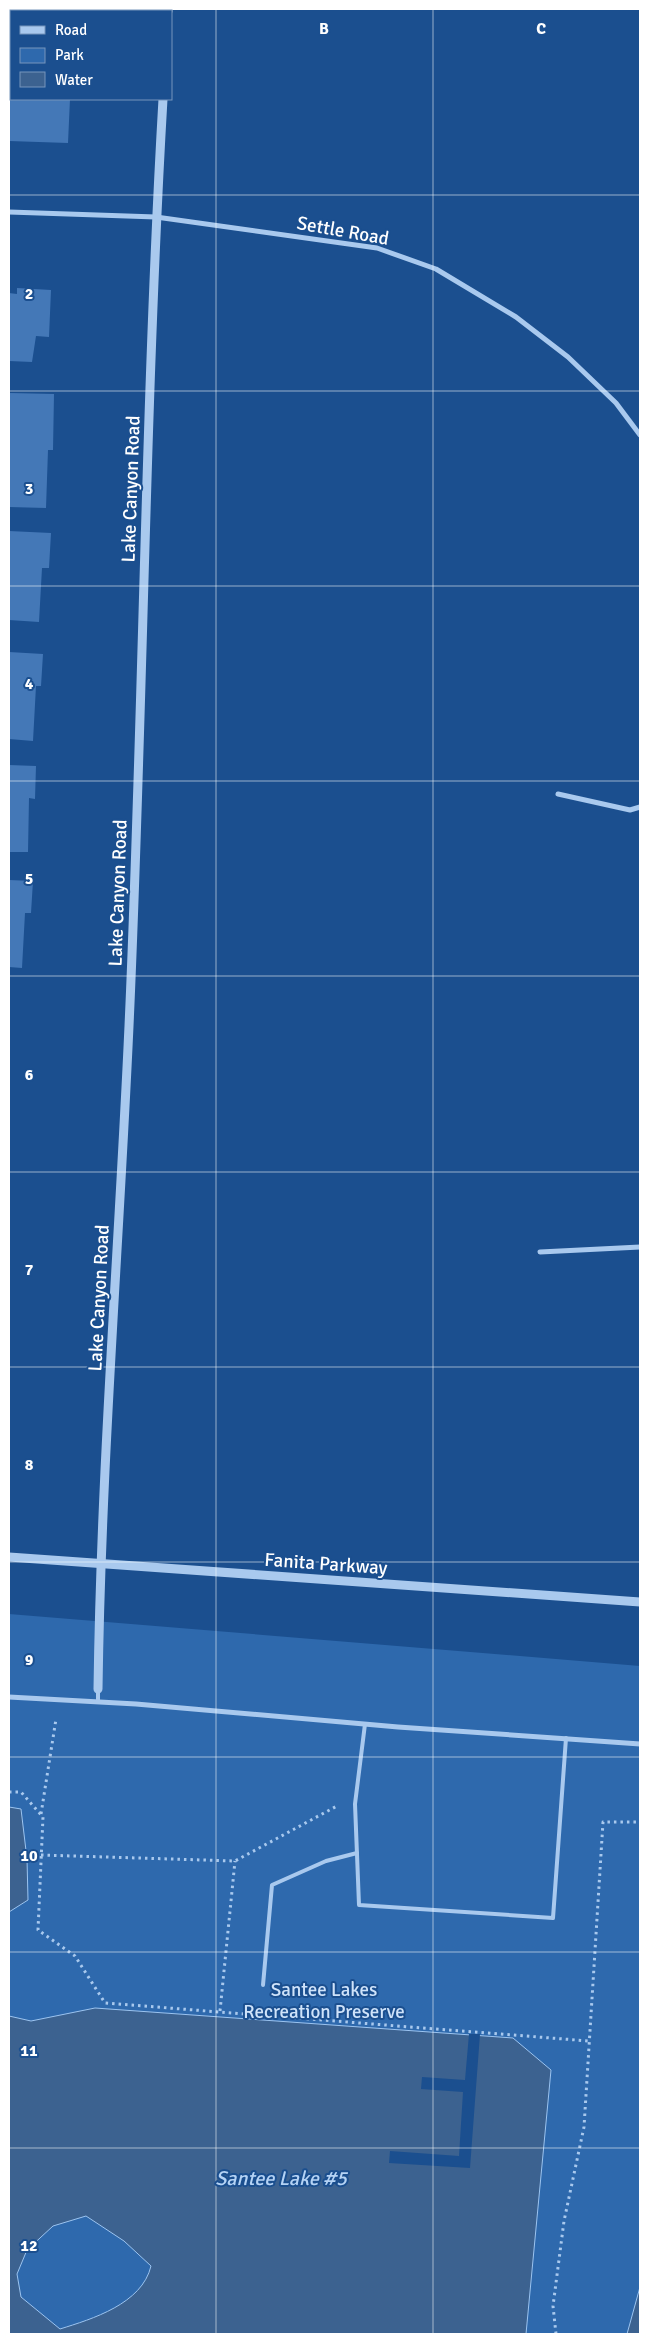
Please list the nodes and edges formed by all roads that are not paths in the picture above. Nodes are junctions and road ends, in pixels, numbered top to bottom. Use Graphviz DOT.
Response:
graph roads {
  1 [pos="163,100"];
  2 [pos="9,212"];
  3 [pos="156,217"];
  4 [pos="640,435"];
  5 [pos="558,794"];
  6 [pos="640,807"];
  7 [pos="640,1247"];
  8 [pos="540,1252"];
  9 [pos="9,1557"];
  10 [pos="100,1564"];
  11 [pos="640,1602"];
  12 [pos="98,1689"];
  13 [pos="9,1697"];
  14 [pos="98,1702"];
  15 [pos="365,1724"];
  16 [pos="566,1738"];
  17 [pos="640,1744"];
  18 [pos="357,1853"];
  19 [pos="263,1985"];
  1 -- 3 [label="street, Lake Canyon Road"];
  2 -- 3 [label="street, Settle Road"];
  3 -- 4 [label="street, Settle Road"];
  3 -- 10 [label="street, Lake Canyon Road"];
  5 -- 6 [label="street"];
  7 -- 8 [label="street"];
  9 -- 10 [label="street, Fanita Parkway"];
  10 -- 11 [label="street, Fanita Parkway"];
  10 -- 12 [label="street, Lake Canyon Road"];
  12 -- 14 [label="lane"];
  13 -- 14 [label="street"];
  14 -- 15 [label="street"];
  15 -- 16 [label="street"];
  15 -- 18 [label="lane"];
  16 -- 17 [label="street"];
  16 -- 18 [label="lane"];
  18 -- 19 [label="lane"];
}
